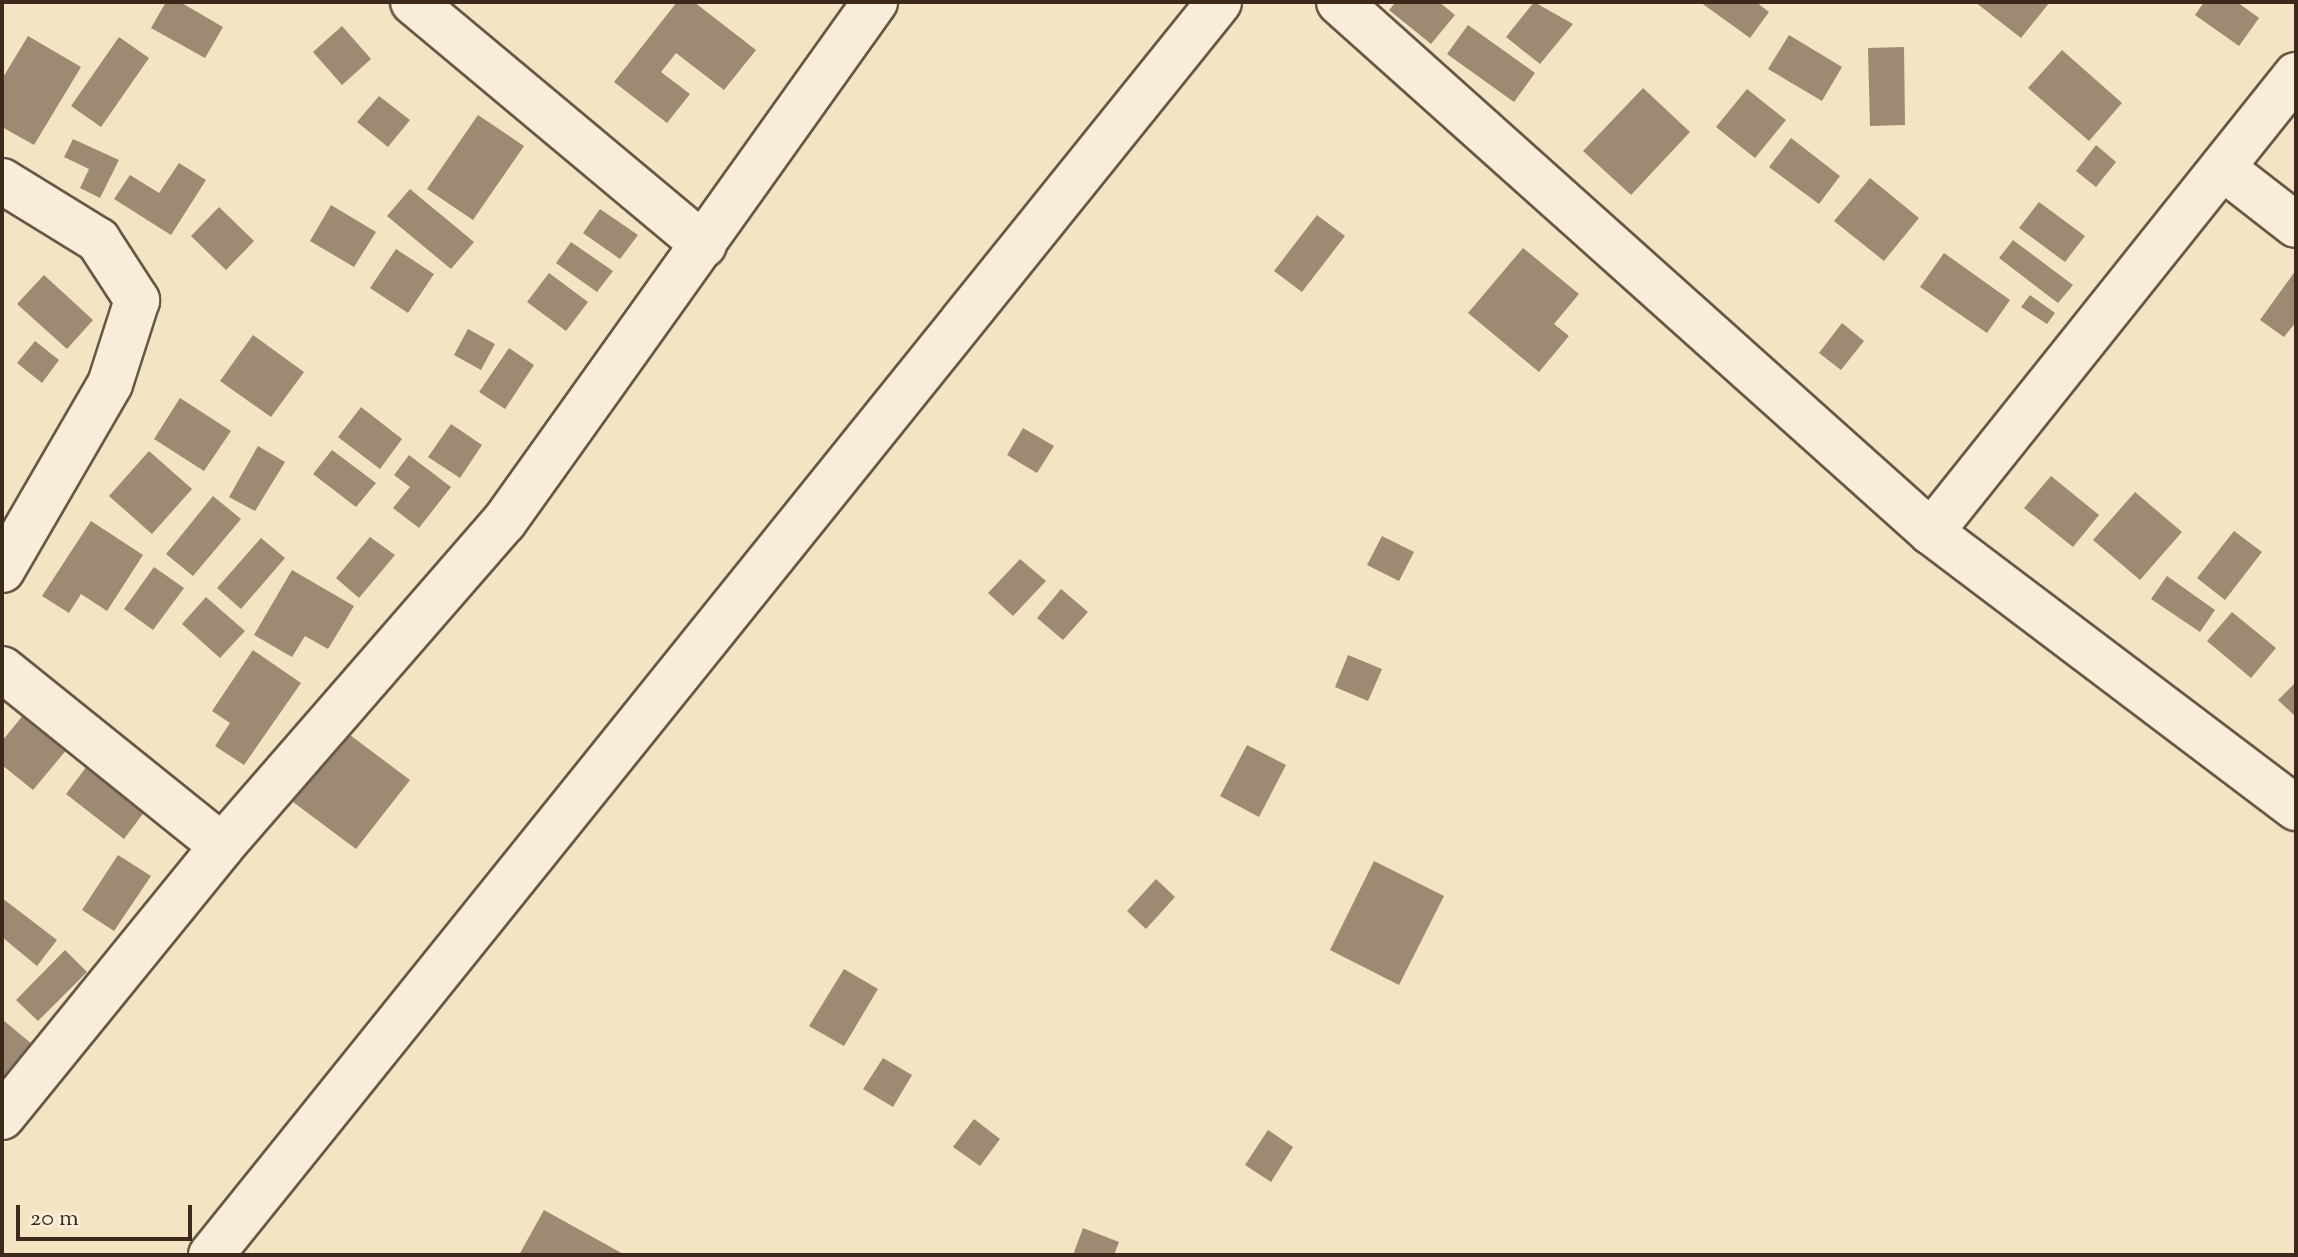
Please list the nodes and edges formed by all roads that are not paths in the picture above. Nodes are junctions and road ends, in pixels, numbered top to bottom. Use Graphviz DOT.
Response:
graph roads {
  1 [pos="875,2"];
  2 [pos="1219,2"];
  3 [pos="1339,2"];
  4 [pos="425,6"];
  5 [pos="2296,75"];
  6 [pos="2224,169"];
  7 [pos="2,181"];
  8 [pos="2296,225"];
  9 [pos="704,245"];
  10 [pos="1931,532"];
  11 [pos="2,570"];
  12 [pos="2,669"];
  13 [pos="2296,808"];
  14 [pos="222,846"];
  15 [pos="2,1117"];
  16 [pos="211,1255"];
  1 -- 9 [label="street"];
  2 -- 16 [label="street"];
  3 -- 10 [label="street"];
  4 -- 9 [label="street"];
  5 -- 6 [label="street"];
  6 -- 8 [label="street"];
  6 -- 10 [label="street"];
  7 -- 11 [label="street"];
  9 -- 14 [label="street"];
  10 -- 13 [label="street"];
  12 -- 14 [label="street"];
  14 -- 15 [label="street"];
}
